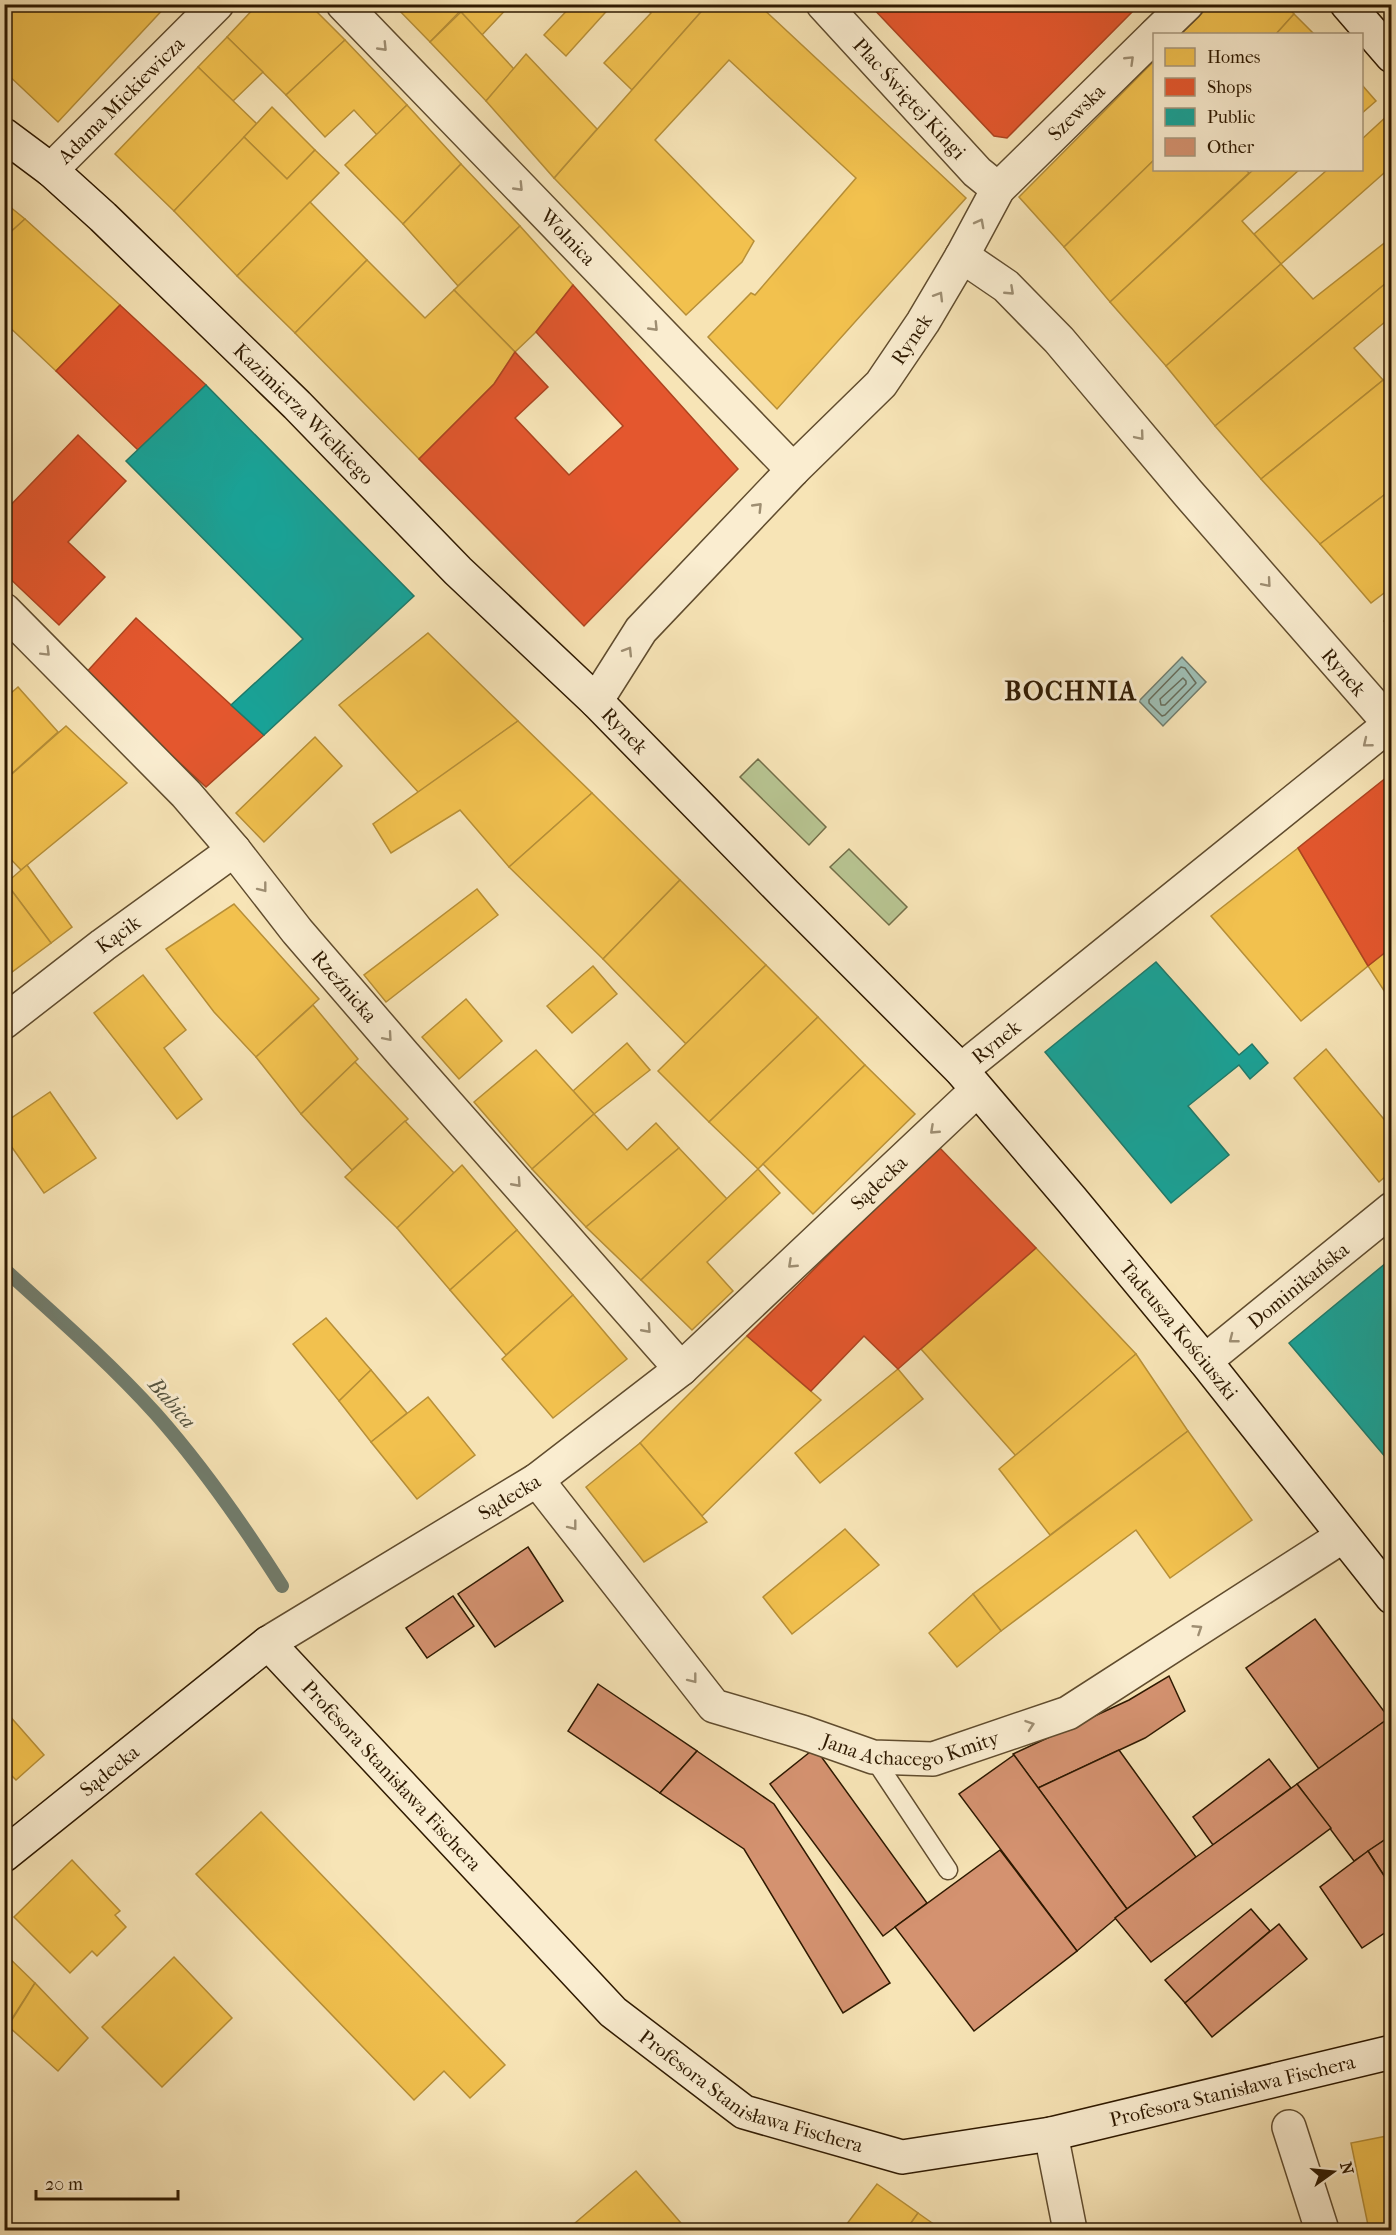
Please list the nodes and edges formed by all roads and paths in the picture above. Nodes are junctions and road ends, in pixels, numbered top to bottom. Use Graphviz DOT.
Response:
graph roads {
  1 [pos="217,4"];
  2 [pos="343,4"];
  3 [pos="823,4"];
  4 [pos="1187,4"];
  5 [pos="1347,4"];
  6 [pos="1157,33"];
  7 [pos="1153,37"];
  8 [pos="1392,56"];
  9 [pos="4,135"];
  10 [pos="51,170"];
  11 [pos="998,189"];
  12 [pos="962,256"];
  13 [pos="793,470"];
  14 [pos="4,610"];
  15 [pos="596,700"];
  16 [pos="234,850"];
  17 [pos="4,1022"];
  18 [pos="969,1080"];
  19 [pos="1392,1209"];
  20 [pos="1204,1361"];
  21 [pos="681,1369"];
  22 [pos="537,1480"];
  23 [pos="1343,1536"];
  24 [pos="1392,1597"];
  25 [pos="268,1643"];
  26 [pos="873,1757"];
  27 [pos="4,1855"];
  28 [pos="948,1870"];
  29 [pos="1392,2052"];
  30 [pos="1289,2127"];
  31 [pos="1051,2134"];
  32 [pos="1070,2230"];
  33 [pos="1322,2230"];
  1 -- 10 [label="street, Adama Mickiewicza"];
  2 -- 13 [label="street, Wolnica, one-way"];
  3 -- 11 [label="street, Plac Świętej Kingi"];
  4 -- 6 [label="street, Szewska"];
  5 -- 8 [label="street"];
  11 -- 7 [label="street, Szewska, one-way"];
  9 -- 10 [label="street, Kazimierza Wielkiego"];
  10 -- 15 [label="street, Kazimierza Wielkiego"];
  12 -- 11 [label="street, Rynek, one-way"];
  13 -- 12 [label="street, Rynek, one-way"];
  12 -- 18 [label="street, Rynek, one-way"];
  15 -- 13 [label="street, Rynek, one-way"];
  14 -- 16 [label="street, Rzeźnicka, one-way"];
  15 -- 18 [label="street, Rynek"];
  16 -- 17 [label="street, Kącik"];
  16 -- 21 [label="street, Rzeźnicka, one-way"];
  18 -- 20 [label="street, Tadeusza Kościuszki"];
  18 -- 21 [label="street, Sądecka, one-way"];
  19 -- 20 [label="street, Dominikańska, one-way"];
  20 -- 23 [label="street, Tadeusza Kościuszki"];
  21 -- 22 [label="street, Sądecka"];
  22 -- 25 [label="street, Sądecka"];
  22 -- 26 [label="street, Jana Achacego Kmity, one-way"];
  23 -- 24 [label="street, Tadeusza Kościuszki"];
  26 -- 23 [label="street, Jana Achacego Kmity, one-way"];
  25 -- 27 [label="street, Sądecka"];
  25 -- 31 [label="street, Profesora Stanisława Fischera"];
  26 -- 28 [label="lane"];
  29 -- 31 [label="street, Profesora Stanisława Fischera"];
  30 -- 33 [label="street"];
  31 -- 32 [label="street"];
}
